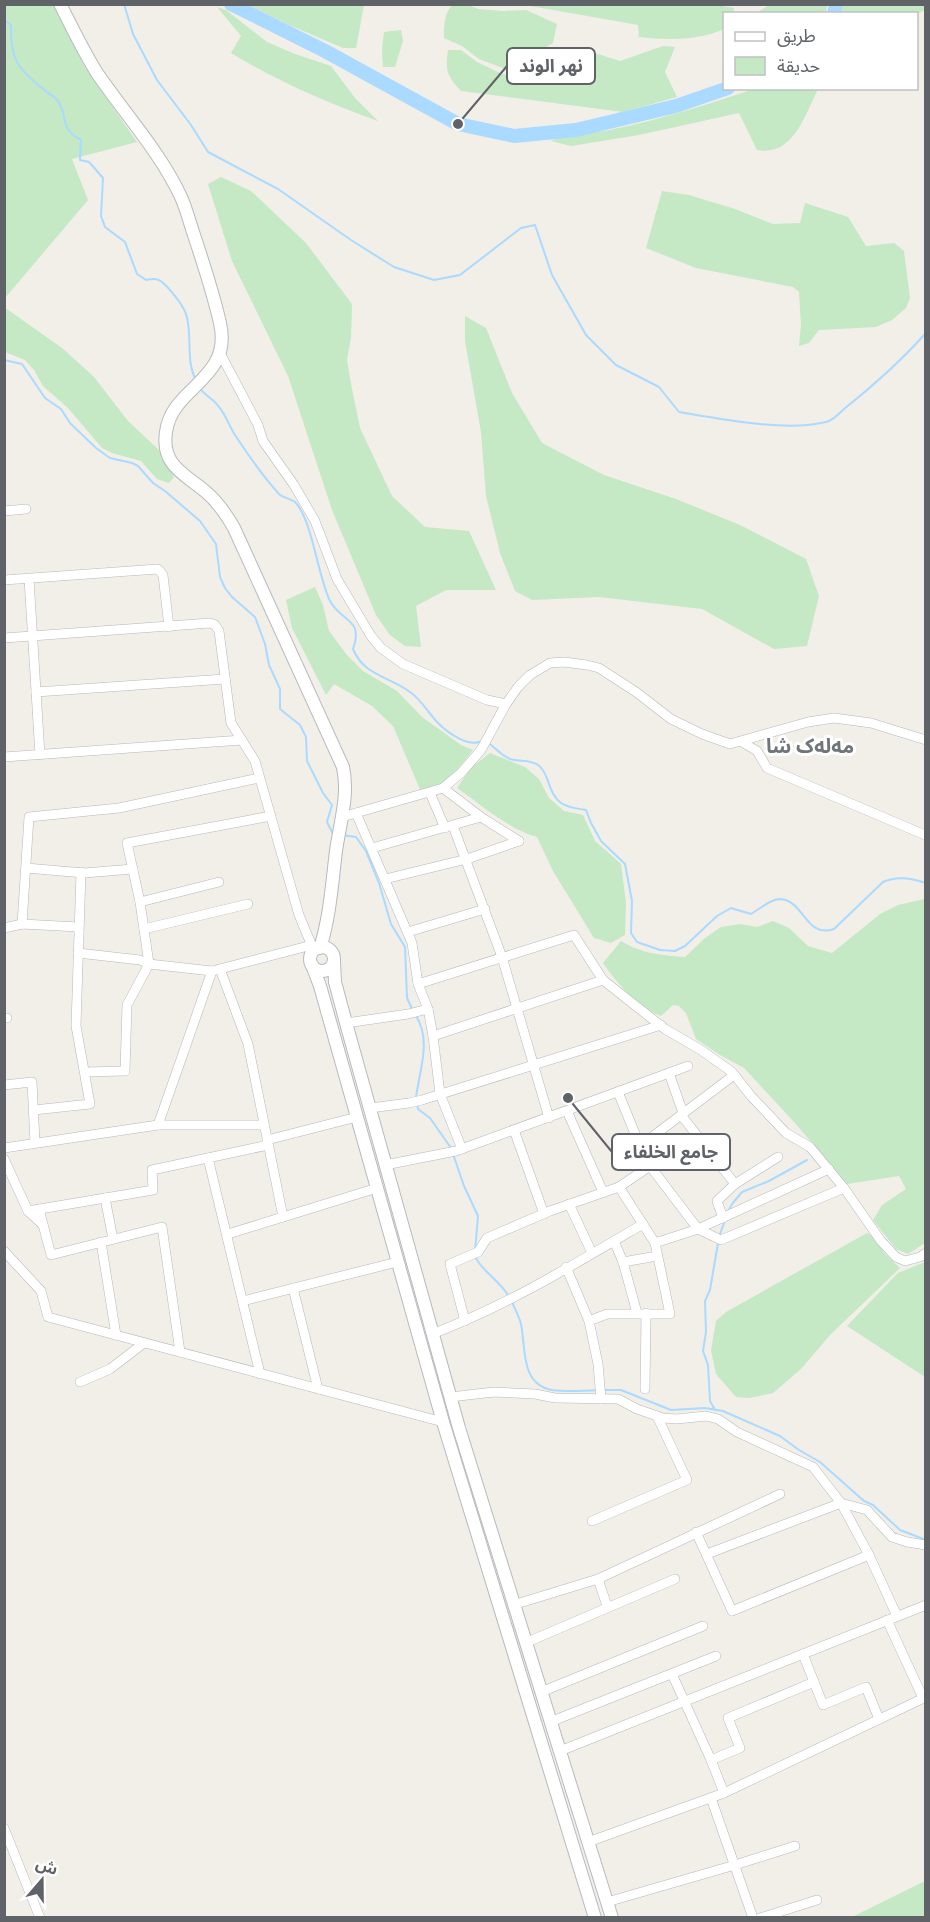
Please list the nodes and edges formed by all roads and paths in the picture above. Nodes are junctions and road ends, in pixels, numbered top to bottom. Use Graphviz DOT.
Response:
graph roads {
  1 [pos="60,4"];
  2 [pos="220,353"];
  3 [pos="26,509"];
  4 [pos="4,511"];
  5 [pos="29,579"];
  6 [pos="4,580"];
  7 [pos="169,627"];
  8 [pos="33,636"];
  9 [pos="4,638"];
  10 [pos="225,679"];
  11 [pos="36,692"];
  12 [pos="506,704"];
  13 [pos="242,740"];
  14 [pos="926,740"];
  15 [pos="742,742"];
  16 [pos="40,755"];
  17 [pos="4,757"];
  18 [pos="260,778"];
  19 [pos="442,788"];
  20 [pos="430,793"];
  21 [pos="356,813"];
  22 [pos="271,816"];
  23 [pos="481,817"];
  24 [pos="342,820"];
  25 [pos="449,827"];
  26 [pos="925,835"];
  27 [pos="372,848"];
  28 [pos="466,859"];
  29 [pos="26,868"];
  30 [pos="133,869"];
  31 [pos="81,872"];
  32 [pos="385,879"];
  33 [pos="219,882"];
  34 [pos="140,902"];
  35 [pos="248,904"];
  36 [pos="485,909"];
  37 [pos="327,921"];
  38 [pos="22,924"];
  39 [pos="78,927"];
  40 [pos="4,928"];
  41 [pos="144,929"];
  42 [pos="408,932"];
  43 [pos="315,948"];
  44 [pos="78,953"];
  45 [pos="502,957"];
  46 [pos="333,958"];
  47 [pos="149,964"];
  48 [pos="312,965"];
  49 [pos="216,970"];
  50 [pos="603,980"];
  51 [pos="418,984"];
  52 [pos="428,1009"];
  53 [pos="517,1010"];
  54 [pos="346,1023"];
  55 [pos="661,1025"];
  56 [pos="433,1036"];
  57 [pos="534,1065"];
  58 [pos="688,1066"];
  59 [pos="85,1072"];
  60 [pos="669,1073"];
  61 [pos="734,1074"];
  62 [pos="4,1085"];
  63 [pos="618,1092"];
  64 [pos="440,1094"];
  65 [pos="370,1108"];
  66 [pos="34,1110"];
  67 [pos="567,1111"];
  68 [pos="682,1114"];
  69 [pos="357,1117"];
  70 [pos="549,1118"];
  71 [pos="158,1125"];
  72 [pos="264,1125"];
  73 [pos="514,1130"];
  74 [pos="35,1143"];
  75 [pos="268,1143"];
  76 [pos="640,1146"];
  77 [pos="4,1148"];
  78 [pos="455,1151"];
  79 [pos="778,1157"];
  80 [pos="208,1158"];
  81 [pos="4,1159"];
  82 [pos="386,1165"];
  83 [pos="650,1166"];
  84 [pos="829,1169"];
  85 [pos="735,1184"];
  86 [pos="620,1186"];
  87 [pos="376,1188"];
  88 [pos="844,1188"];
  89 [pos="603,1192"];
  90 [pos="105,1198"];
  91 [pos="569,1204"];
  92 [pos="39,1209"];
  93 [pos="28,1211"];
  94 [pos="544,1214"];
  95 [pos="284,1217"];
  96 [pos="723,1218"];
  97 [pos="643,1224"];
  98 [pos="44,1225"];
  99 [pos="698,1229"];
  100 [pos="228,1234"];
  101 [pos="112,1239"];
  102 [pos="614,1241"];
  103 [pos="101,1242"];
  104 [pos="655,1243"];
  105 [pos="4,1251"];
  106 [pos="926,1253"];
  107 [pos="592,1254"];
  108 [pos="657,1257"];
  109 [pos="397,1262"];
  110 [pos="623,1262"];
  111 [pos="566,1268"];
  112 [pos="293,1288"];
  113 [pos="421,1294"];
  114 [pos="407,1298"];
  115 [pos="243,1301"];
  116 [pos="426,1312"];
  117 [pos="642,1313"];
  118 [pos="412,1315"];
  119 [pos="589,1321"];
  120 [pos="465,1322"];
  121 [pos="432,1334"];
  122 [pos="116,1335"];
  123 [pos="144,1343"];
  124 [pos="180,1352"];
  125 [pos="260,1374"];
  126 [pos="80,1383"];
  127 [pos="318,1389"];
  128 [pos="645,1389"];
  129 [pos="450,1397"];
  130 [pos="601,1398"];
  131 [pos="657,1416"];
  132 [pos="443,1422"];
  133 [pos="780,1494"];
  134 [pos="841,1503"];
  135 [pos="592,1521"];
  136 [pos="696,1532"];
  137 [pos="926,1545"];
  138 [pos="707,1554"];
  139 [pos="869,1555"];
  140 [pos="598,1579"];
  141 [pos="675,1579"];
  142 [pos="926,1605"];
  143 [pos="608,1606"];
  144 [pos="514,1608"];
  145 [pos="502,1615"];
  146 [pos="892,1618"];
  147 [pos="703,1626"];
  148 [pos="508,1637"];
  149 [pos="524,1638"];
  150 [pos="803,1654"];
  151 [pos="716,1656"];
  152 [pos="672,1674"];
  153 [pos="814,1682"];
  154 [pos="541,1692"];
  155 [pos="924,1698"];
  156 [pos="684,1702"];
  157 [pos="879,1719"];
  158 [pos="550,1722"];
  159 [pos="560,1751"];
  160 [pos="711,1760"];
  161 [pos="724,1793"];
  162 [pos="711,1798"];
  163 [pos="4,1828"];
  164 [pos="588,1842"];
  165 [pos="795,1846"];
  166 [pos="735,1865"];
  167 [pos="817,1900"];
  168 [pos="607,1902"];
  169 [pos="40,1917"];
  170 [pos="595,1917"];
  171 [pos="612,1917"];
  172 [pos="753,1917"];
  173 [pos="760,1917"];
  1 -- 2 [label="main road"];
  2 -- 12 [label="street"];
  2 -- 24 [label="main road"];
  3 -- 4 [label="street"];
  5 -- 6 [label="street"];
  5 -- 7 [label="street"];
  5 -- 8 [label="street"];
  7 -- 8 [label="street"];
  7 -- 10 [label="street"];
  8 -- 9 [label="street"];
  8 -- 11 [label="street"];
  10 -- 11 [label="street"];
  10 -- 13 [label="street"];
  11 -- 16 [label="street"];
  12 -- 15 [label="street"];
  12 -- 19 [label="street"];
  13 -- 16 [label="street"];
  13 -- 18 [label="street"];
  14 -- 15 [label="street"];
  15 -- 26 [label="street"];
  16 -- 17 [label="street"];
  18 -- 22 [label="street"];
  18 -- 29 [label="street"];
  19 -- 20 [label="street"];
  19 -- 23 [label="street"];
  20 -- 21 [label="street"];
  20 -- 25 [label="street"];
  21 -- 24 [label="street"];
  21 -- 27 [label="street"];
  22 -- 30 [label="street"];
  22 -- 43 [label="street"];
  23 -- 25 [label="street"];
  23 -- 28 [label="street"];
  24 -- 37 [label="main road"];
  25 -- 27 [label="street"];
  25 -- 28 [label="street"];
  27 -- 32 [label="street"];
  28 -- 32 [label="street"];
  28 -- 36 [label="street"];
  29 -- 31 [label="street"];
  29 -- 38 [label="street"];
  30 -- 31 [label="street"];
  30 -- 34 [label="street"];
  31 -- 39 [label="street"];
  32 -- 42 [label="street"];
  33 -- 34 [label="street"];
  34 -- 41 [label="street"];
  35 -- 41 [label="street"];
  36 -- 42 [label="street"];
  36 -- 45 [label="street"];
  37 -- 43 [label="main road"];
  37 -- 46 [label="main road"];
  38 -- 39 [label="street"];
  38 -- 40 [label="street"];
  39 -- 44 [label="street"];
  41 -- 47 [label="street"];
  42 -- 51 [label="street"];
  43 -- 46 [label="main road"];
  43 -- 48 [label="main road"];
  43 -- 49 [label="street"];
  44 -- 47 [label="street"];
  44 -- 59 [label="street"];
  45 -- 50 [label="street"];
  45 -- 51 [label="street"];
  45 -- 53 [label="street"];
  46 -- 48 [label="main road"];
  46 -- 54 [label="main road"];
  47 -- 49 [label="street"];
  47 -- 59 [label="street"];
  48 -- 69 [label="main road"];
  49 -- 71 [label="street"];
  49 -- 72 [label="street"];
  50 -- 53 [label="street"];
  50 -- 55 [label="street"];
  51 -- 52 [label="street"];
  52 -- 54 [label="street"];
  52 -- 56 [label="street"];
  53 -- 56 [label="street"];
  53 -- 57 [label="street"];
  54 -- 65 [label="main road"];
  55 -- 57 [label="street"];
  55 -- 61 [label="street"];
  56 -- 64 [label="street"];
  57 -- 64 [label="street"];
  57 -- 70 [label="street"];
  58 -- 60 [label="street"];
  59 -- 66 [label="street"];
  60 -- 63 [label="street"];
  60 -- 68 [label="street"];
  61 -- 68 [label="street"];
  61 -- 84 [label="street"];
  62 -- 66 [label="street"];
  63 -- 67 [label="street"];
  63 -- 76 [label="street"];
  64 -- 65 [label="street"];
  64 -- 78 [label="street"];
  65 -- 82 [label="main road"];
  66 -- 74 [label="street"];
  67 -- 70 [label="street"];
  67 -- 89 [label="street"];
  68 -- 76 [label="street"];
  68 -- 85 [label="street"];
  69 -- 75 [label="street"];
  69 -- 87 [label="main road"];
  70 -- 73 [label="street"];
  71 -- 72 [label="street"];
  71 -- 74 [label="street"];
  72 -- 75 [label="street"];
  73 -- 78 [label="street"];
  73 -- 94 [label="street"];
  74 -- 77 [label="street"];
  75 -- 80 [label="street"];
  75 -- 95 [label="street"];
  76 -- 83 [label="street"];
  78 -- 82 [label="street"];
  79 -- 85 [label="street"];
  80 -- 90 [label="street"];
  80 -- 100 [label="street"];
  81 -- 93 [label="street"];
  82 -- 113 [label="main road"];
  83 -- 86 [label="street"];
  83 -- 99 [label="street"];
  84 -- 88 [label="street"];
  84 -- 96 [label="street"];
  85 -- 96 [label="street"];
  86 -- 89 [label="street"];
  86 -- 97 [label="street"];
  87 -- 95 [label="street"];
  87 -- 109 [label="main road"];
  88 -- 99 [label="street"];
  88 -- 106 [label="street"];
  89 -- 91 [label="street"];
  90 -- 92 [label="street"];
  90 -- 101 [label="street"];
  91 -- 94 [label="street"];
  91 -- 107 [label="street"];
  92 -- 93 [label="street"];
  92 -- 98 [label="street"];
  93 -- 98 [label="street"];
  94 -- 120 [label="street"];
  95 -- 100 [label="street"];
  96 -- 99 [label="street"];
  97 -- 102 [label="street"];
  97 -- 104 [label="street"];
  98 -- 103 [label="street"];
  99 -- 104 [label="street"];
  100 -- 115 [label="street"];
  101 -- 103 [label="street"];
  101 -- 124 [label="street"];
  102 -- 107 [label="street"];
  102 -- 110 [label="street"];
  103 -- 122 [label="street"];
  104 -- 108 [label="street"];
  105 -- 122 [label="street"];
  107 -- 111 [label="street"];
  108 -- 110 [label="street"];
  108 -- 117 [label="street"];
  109 -- 112 [label="street"];
  109 -- 114 [label="main road"];
  110 -- 117 [label="street"];
  111 -- 119 [label="street"];
  111 -- 120 [label="street"];
  112 -- 115 [label="street"];
  112 -- 127 [label="street"];
  113 -- 114 [label="main road"];
  113 -- 116 [label="main road"];
  114 -- 118 [label="main road"];
  115 -- 125 [label="street"];
  116 -- 118 [label="main road"];
  116 -- 121 [label="main road"];
  117 -- 119 [label="street"];
  117 -- 128 [label="street"];
  118 -- 132 [label="main road"];
  119 -- 130 [label="street"];
  120 -- 121 [label="street"];
  121 -- 129 [label="main road"];
  122 -- 123 [label="street"];
  123 -- 124 [label="street"];
  123 -- 126 [label="street"];
  124 -- 125 [label="street"];
  125 -- 127 [label="street"];
  127 -- 132 [label="street"];
  129 -- 130 [label="street"];
  129 -- 144 [label="main road"];
  130 -- 131 [label="street"];
  131 -- 134 [label="street"];
  131 -- 135 [label="street"];
  132 -- 145 [label="main road"];
  133 -- 136 [label="street"];
  134 -- 137 [label="street"];
  134 -- 138 [label="street"];
  134 -- 139 [label="street"];
  136 -- 138 [label="street"];
  136 -- 140 [label="street"];
  138 -- 139 [label="street"];
  139 -- 146 [label="street"];
  140 -- 143 [label="street"];
  140 -- 144 [label="street"];
  141 -- 143 [label="street"];
  142 -- 146 [label="street"];
  143 -- 149 [label="street"];
  144 -- 145 [label="main road"];
  144 -- 149 [label="main road"];
  145 -- 148 [label="main road"];
  146 -- 150 [label="street"];
  146 -- 155 [label="street"];
  147 -- 154 [label="street"];
  148 -- 149 [label="main road"];
  148 -- 170 [label="main road"];
  149 -- 154 [label="main road"];
  150 -- 153 [label="street"];
  150 -- 156 [label="street"];
  151 -- 152 [label="street"];
  152 -- 156 [label="street"];
  152 -- 158 [label="street"];
  153 -- 157 [label="street"];
  153 -- 160 [label="street"];
  154 -- 158 [label="main road"];
  155 -- 157 [label="street"];
  156 -- 159 [label="street"];
  156 -- 160 [label="street"];
  157 -- 161 [label="street"];
  158 -- 159 [label="main road"];
  159 -- 164 [label="main road"];
  160 -- 161 [label="street"];
  161 -- 162 [label="street"];
  162 -- 164 [label="street"];
  162 -- 166 [label="street"];
  163 -- 169 [label="street"];
  164 -- 168 [label="main road"];
  165 -- 166 [label="street"];
  166 -- 168 [label="street"];
  166 -- 172 [label="street"];
  167 -- 173 [label="street"];
  168 -- 171 [label="main road"];
}
